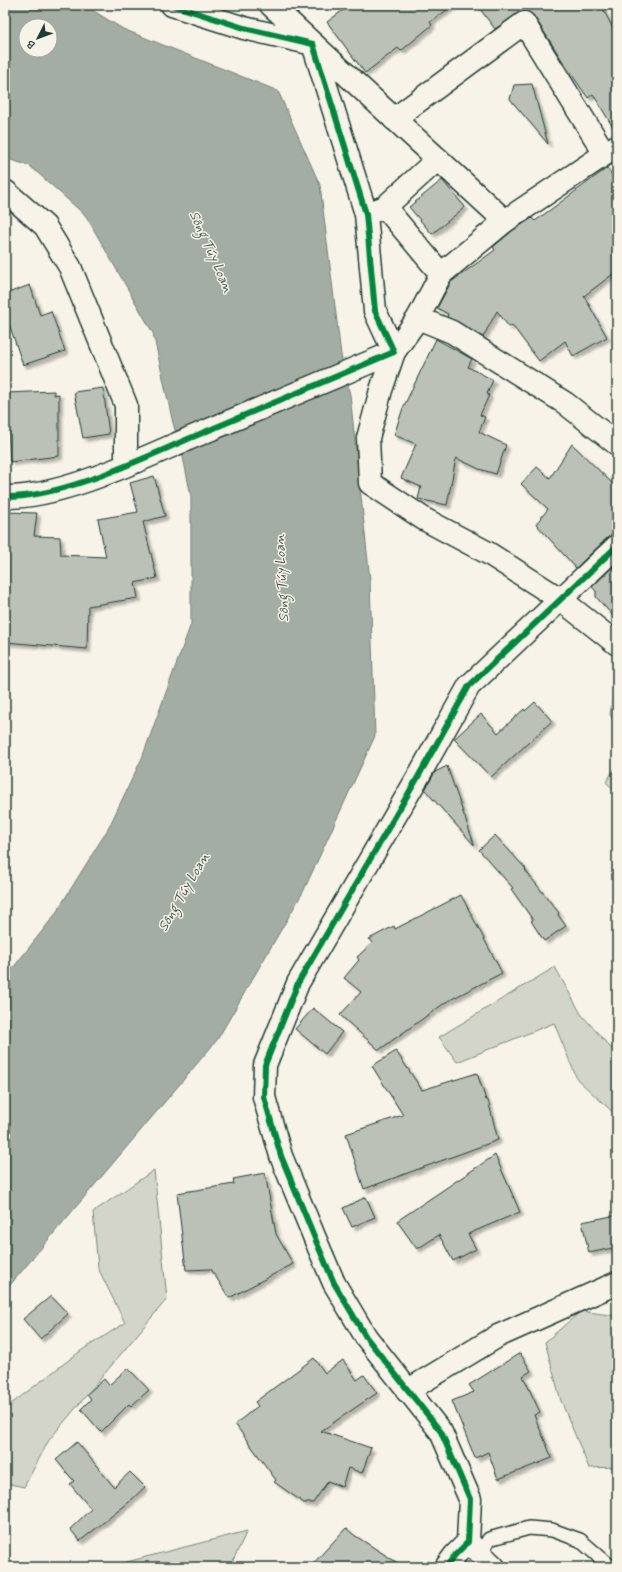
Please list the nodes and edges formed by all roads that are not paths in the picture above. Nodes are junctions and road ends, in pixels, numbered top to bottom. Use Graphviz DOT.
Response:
graph roads {
  1 [pos="172,5"];
  2 [pos="271,5"];
  3 [pos="313,44"];
  4 [pos="394,119"];
  5 [pos="611,150"];
  6 [pos="438,159"];
  7 [pos="5,192"];
  8 [pos="376,210"];
  9 [pos="505,221"];
  10 [pos="441,274"];
  11 [pos="418,318"];
  12 [pos="394,352"];
  13 [pos="617,444"];
  14 [pos="126,464"];
  15 [pos="5,497"];
  16 [pos="617,546"];
  17 [pos="560,600"];
  18 [pos="617,644"];
  19 [pos="617,1283"];
  20 [pos="407,1391"];
  21 [pos="481,1555"];
  22 [pos="446,1567"];
  23 [pos="611,1567"];
  1 -- 3 [label="street"];
  2 -- 3 [label="street"];
  3 -- 4 [label="street"];
  3 -- 8 [label="street"];
  4 -- 5 [label="street"];
  4 -- 6 [label="street"];
  5 -- 9 [label="street"];
  6 -- 8 [label="street"];
  6 -- 9 [label="street"];
  7 -- 14 [label="street"];
  8 -- 10 [label="street"];
  8 -- 12 [label="street"];
  9 -- 10 [label="street"];
  10 -- 11 [label="street"];
  11 -- 12 [label="street"];
  11 -- 13 [label="street"];
  12 -- 14 [label="street"];
  12 -- 17 [label="street"];
  14 -- 15 [label="street"];
  16 -- 17 [label="street"];
  17 -- 18 [label="street"];
  17 -- 20 [label="street"];
  19 -- 20 [label="street"];
  20 -- 21 [label="street"];
  21 -- 22 [label="street"];
  21 -- 23 [label="lane"];
}
